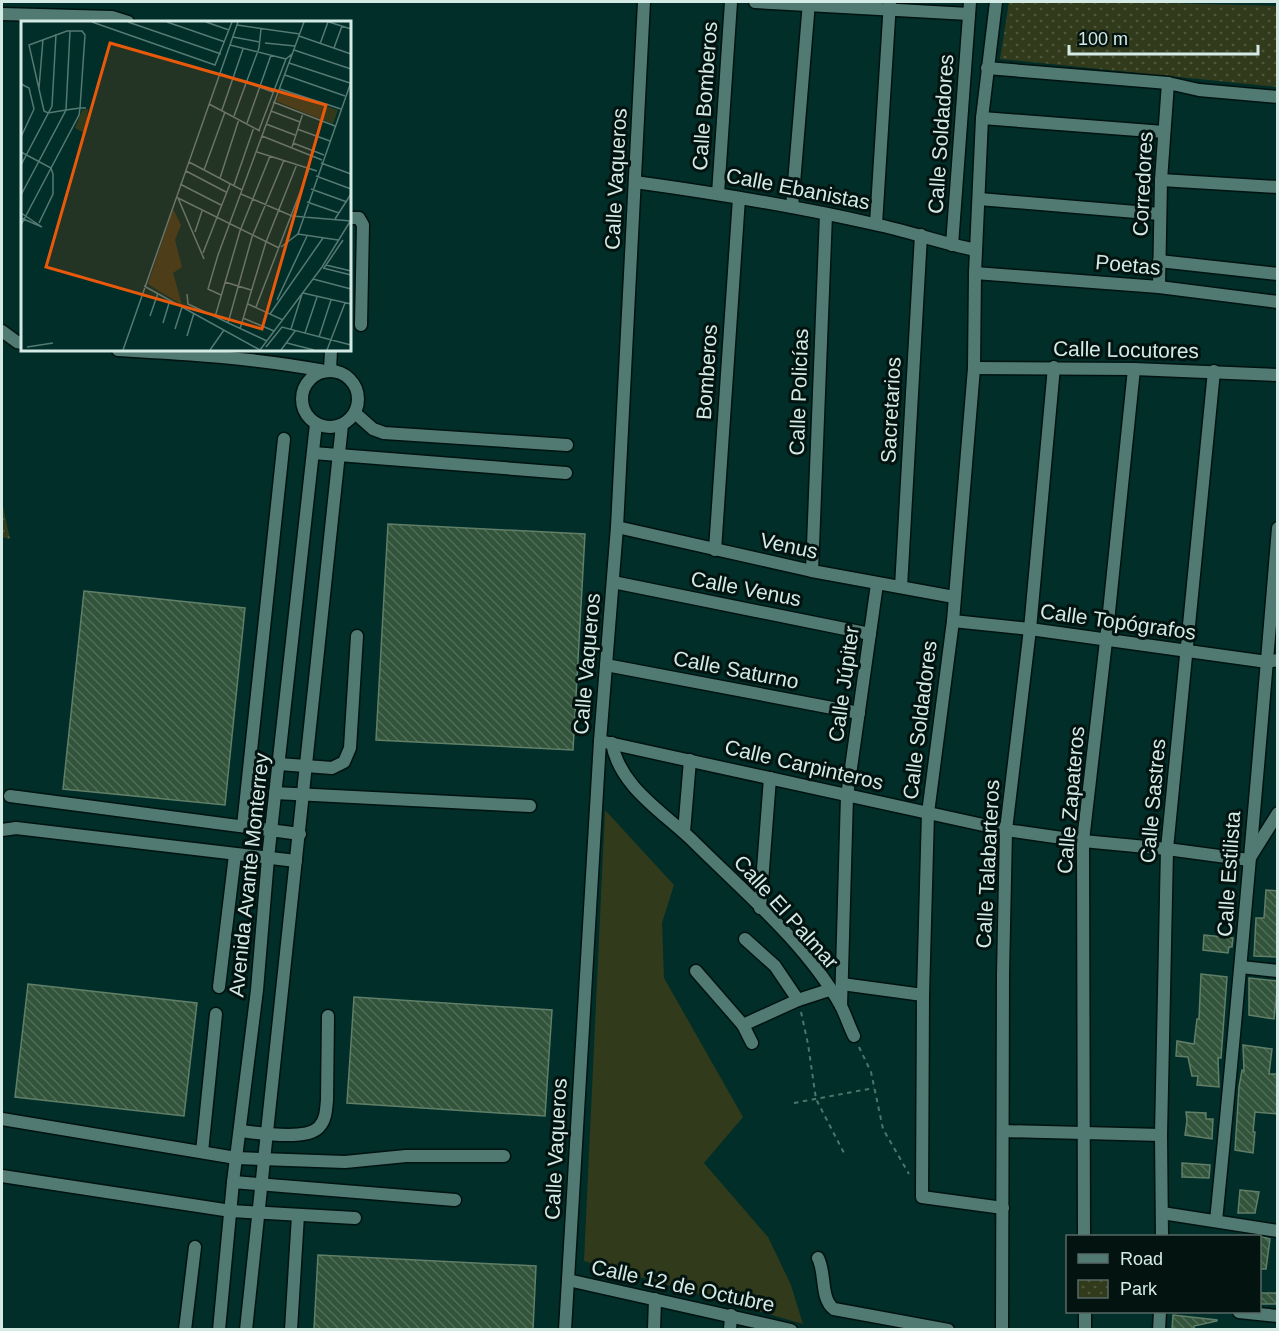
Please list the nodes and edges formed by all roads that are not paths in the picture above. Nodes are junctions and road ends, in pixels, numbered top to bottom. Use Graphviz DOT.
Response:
graph roads {
  1 [pos="644,2"];
  2 [pos="731,2"];
  3 [pos="755,2"];
  4 [pos="996,2"];
  5 [pos="809,3"];
  6 [pos="890,5"];
  7 [pos="970,8"];
  8 [pos="2,14"];
  9 [pos="125,21"];
  10 [pos="987,68"];
  11 [pos="1168,83"];
  12 [pos="1278,97"];
  13 [pos="982,118"];
  14 [pos="1164,132"];
  15 [pos="1161,180"];
  16 [pos="635,182"];
  17 [pos="1278,187"];
  18 [pos="718,194"];
  19 [pos="739,198"];
  20 [pos="979,199"];
  21 [pos="792,207"];
  22 [pos="826,214"];
  23 [pos="1160,214"];
  24 [pos="351,218"];
  25 [pos="876,224"];
  26 [pos="921,236"];
  27 [pos="952,245"];
  28 [pos="976,250"];
  29 [pos="1159,261"];
  30 [pos="975,273"];
  31 [pos="1278,274"];
  32 [pos="1159,287"];
  33 [pos="1278,302"];
  34 [pos="361,325"];
  35 [pos="2,331"];
  36 [pos="21,343"];
  37 [pos="136,351"];
  38 [pos="332,351"];
  39 [pos="974,368"];
  40 [pos="1054,368"];
  41 [pos="1134,369"];
  42 [pos="327,370"];
  43 [pos="1214,371"];
  44 [pos="1278,375"];
  45 [pos="355,413"];
  46 [pos="316,424"];
  47 [pos="342,425"];
  48 [pos="284,439"];
  49 [pos="567,445"];
  50 [pos="313,453"];
  51 [pos="339,455"];
  52 [pos="566,473"];
  53 [pos="618,528"];
  54 [pos="1278,528"];
  55 [pos="715,550"];
  56 [pos="812,571"];
  57 [pos="613,582"];
  58 [pos="878,584"];
  59 [pos="901,586"];
  60 [pos="954,597"];
  61 [pos="953,621"];
  62 [pos="1030,629"];
  63 [pos="870,634"];
  64 [pos="357,636"];
  65 [pos="1106,641"];
  66 [pos="1187,651"];
  67 [pos="1272,661"];
  68 [pos="606,665"];
  69 [pos="859,713"];
  70 [pos="606,742"];
  71 [pos="690,760"];
  72 [pos="279,764"];
  73 [pos="306,766"];
  74 [pos="770,778"];
  75 [pos="275,793"];
  76 [pos="304,795"];
  77 [pos="10,796"];
  78 [pos="848,796"];
  79 [pos="530,806"];
  80 [pos="928,813"];
  81 [pos="1278,813"];
  82 [pos="243,826"];
  83 [pos="2,830"];
  84 [pos="272,830"];
  85 [pos="1005,830"];
  86 [pos="684,832"];
  87 [pos="300,834"];
  88 [pos="1083,842"];
  89 [pos="1167,849"];
  90 [pos="235,855"];
  91 [pos="268,858"];
  92 [pos="1249,860"];
  93 [pos="296,861"];
  94 [pos="760,908"];
  95 [pos="745,939"];
  96 [pos="1241,967"];
  97 [pos="696,971"];
  98 [pos="1278,971"];
  99 [pos="842,984"];
  100 [pos="219,987"];
  101 [pos="830,990"];
  102 [pos="923,995"];
  103 [pos="798,1000"];
  104 [pos="841,1006"];
  105 [pos="216,1014"];
  106 [pos="328,1016"];
  107 [pos="743,1025"];
  108 [pos="854,1036"];
  109 [pos="752,1043"];
  110 [pos="2,1119"];
  111 [pos="241,1131"];
  112 [pos="1003,1131"];
  113 [pos="266,1134"];
  114 [pos="1084,1134"];
  115 [pos="1161,1135"];
  116 [pos="202,1152"];
  117 [pos="504,1156"];
  118 [pos="236,1158"];
  119 [pos="264,1159"];
  120 [pos="2,1176"];
  121 [pos="234,1182"];
  122 [pos="262,1185"];
  123 [pos="455,1200"];
  124 [pos="1003,1208"];
  125 [pos="231,1211"];
  126 [pos="259,1213"];
  127 [pos="1162,1214"];
  128 [pos="298,1215"];
  129 [pos="355,1218"];
  130 [pos="1216,1221"];
  131 [pos="1278,1231"];
  132 [pos="1084,1235"];
  133 [pos="1162,1235"];
  134 [pos="195,1247"];
  135 [pos="818,1258"];
  136 [pos="568,1280"];
  137 [pos="655,1299"];
  138 [pos="1085,1313"];
  139 [pos="1160,1313"];
  140 [pos="1252,1313"];
  141 [pos="731,1315"];
  142 [pos="1278,1317"];
  143 [pos="185,1329"];
  144 [pos="219,1329"];
  145 [pos="246,1329"];
  146 [pos="291,1329"];
  147 [pos="566,1329"];
  148 [pos="654,1329"];
  149 [pos="730,1329"];
  150 [pos="791,1329"];
  151 [pos="948,1329"];
  152 [pos="1002,1329"];
  153 [pos="1085,1329"];
  154 [pos="1159,1329"];
  1 -- 16 [label="street, Calle Vaqueros"];
  2 -- 18 [label="street, Calle Bomberos"];
  3 -- 5 [label="street"];
  4 -- 10 [label="street, Calle Soldadores"];
  5 -- 6 [label="street"];
  5 -- 21 [label="street"];
  6 -- 7 [label="street"];
  6 -- 25 [label="street"];
  7 -- 27 [label="street, Calle Soldadores"];
  8 -- 9 [label="street"];
  10 -- 11 [label="street"];
  10 -- 13 [label="street, Calle Soldadores"];
  11 -- 12 [label="street"];
  11 -- 14 [label="street, Corredores"];
  13 -- 14 [label="street"];
  13 -- 20 [label="street, Calle Soldadores"];
  14 -- 15 [label="street, Corredores"];
  15 -- 17 [label="street"];
  15 -- 23 [label="street, Corredores"];
  16 -- 18 [label="street, Calle Ebanistas"];
  16 -- 53 [label="street, Calle Vaqueros"];
  18 -- 19 [label="street, Calle Ebanistas"];
  19 -- 21 [label="street, Calle Ebanistas"];
  19 -- 55 [label="street, Bomberos"];
  20 -- 23 [label="street"];
  20 -- 28 [label="street, Calle Soldadores"];
  21 -- 22 [label="street, Calle Ebanistas"];
  22 -- 25 [label="street, Calle Ebanistas"];
  22 -- 56 [label="street, Calle Policías"];
  23 -- 29 [label="street, Corredores"];
  24 -- 34 [label="street"];
  25 -- 26 [label="street, Calle Ebanistas"];
  26 -- 27 [label="street, Calle Ebanistas"];
  26 -- 59 [label="street, Sacretarios"];
  27 -- 28 [label="street, Calle Soldadores"];
  28 -- 30 [label="street, Calle Soldadores"];
  29 -- 31 [label="street"];
  29 -- 32 [label="street, Corredores"];
  30 -- 32 [label="street, Poetas"];
  30 -- 39 [label="street, Calle Soldadores"];
  32 -- 33 [label="street, Poetas"];
  35 -- 36 [label="street"];
  37 -- 42 [label="street"];
  38 -- 42 [label="street"];
  39 -- 40 [label="street, Calle Locutores"];
  39 -- 60 [label="street, Calle Soldadores"];
  40 -- 41 [label="street, Calle Locutores"];
  40 -- 62 [label="street, Calle Talabarteros"];
  41 -- 43 [label="street, Calle Locutores"];
  41 -- 65 [label="street, Calle Zapateros"];
  42 -- 45 [label="street"];
  42 -- 46 [label="street"];
  43 -- 44 [label="street, Calle Locutores"];
  43 -- 66 [label="street, Calle Sastres"];
  45 -- 47 [label="street"];
  45 -- 49 [label="street"];
  46 -- 47 [label="street"];
  46 -- 50 [label="street, Avenida Avante Monterrey"];
  47 -- 51 [label="street"];
  48 -- 82 [label="street"];
  50 -- 51 [label="street"];
  50 -- 72 [label="street, Avenida Avante Monterrey"];
  51 -- 52 [label="street"];
  51 -- 73 [label="street"];
  53 -- 55 [label="street, Venus"];
  53 -- 57 [label="street, Calle Vaqueros"];
  54 -- 67 [label="street, Calle Estilista"];
  55 -- 56 [label="street, Venus"];
  56 -- 58 [label="street, Venus"];
  57 -- 63 [label="street, Calle Venus"];
  57 -- 68 [label="street, Calle Vaqueros"];
  58 -- 59 [label="street, Venus"];
  58 -- 63 [label="street, Calle Júpiter"];
  59 -- 60 [label="street, Venus"];
  60 -- 61 [label="street, Calle Soldadores"];
  61 -- 62 [label="street, Calle Topógrafos"];
  61 -- 80 [label="street, Calle Soldadores"];
  62 -- 65 [label="street, Calle Topógrafos"];
  62 -- 85 [label="street, Calle Talabarteros"];
  63 -- 69 [label="street, Calle Júpiter"];
  64 -- 73 [label="street"];
  65 -- 66 [label="street, Calle Topógrafos"];
  65 -- 88 [label="street, Calle Zapateros"];
  66 -- 67 [label="street, Calle Topógrafos"];
  66 -- 89 [label="street, Calle Sastres"];
  67 -- 92 [label="street, Calle Estilista"];
  68 -- 69 [label="street, Calle Saturno"];
  68 -- 70 [label="street, Calle Vaqueros"];
  69 -- 78 [label="street, Calle Júpiter"];
  70 -- 71 [label="street, Calle Carpinteros"];
  70 -- 86 [label="street, Calle El Palmar"];
  70 -- 136 [label="street, Calle Vaqueros"];
  71 -- 74 [label="street, Calle Carpinteros"];
  71 -- 86 [label="street"];
  72 -- 73 [label="street"];
  72 -- 75 [label="street, Avenida Avante Monterrey"];
  73 -- 76 [label="street"];
  74 -- 78 [label="street, Calle Carpinteros"];
  74 -- 94 [label="street"];
  75 -- 76 [label="street"];
  75 -- 84 [label="street, Avenida Avante Monterrey"];
  76 -- 79 [label="street"];
  76 -- 87 [label="street"];
  77 -- 82 [label="street"];
  78 -- 80 [label="street, Calle Carpinteros"];
  78 -- 99 [label="street, Calle Júpiter"];
  80 -- 85 [label="street, Calle Carpinteros"];
  80 -- 102 [label="street, Calle Soldadores"];
  81 -- 92 [label="street"];
  82 -- 84 [label="street"];
  83 -- 90 [label="street"];
  84 -- 87 [label="street"];
  84 -- 91 [label="street, Avenida Avante Monterrey"];
  85 -- 88 [label="street, Calle Carpinteros"];
  85 -- 112 [label="street, Calle Talabarteros"];
  86 -- 94 [label="street, Calle El Palmar"];
  87 -- 93 [label="street"];
  88 -- 89 [label="street, Calle Carpinteros"];
  88 -- 114 [label="street, Calle Zapateros"];
  89 -- 92 [label="street, Calle Carpinteros"];
  89 -- 115 [label="street, Calle Sastres"];
  90 -- 91 [label="street"];
  90 -- 100 [label="street"];
  91 -- 93 [label="street"];
  91 -- 111 [label="street, Avenida Avante Monterrey"];
  92 -- 96 [label="street, Calle Estilista"];
  93 -- 113 [label="street"];
  94 -- 101 [label="street, Calle El Palmar"];
  95 -- 103 [label="street"];
  96 -- 98 [label="street"];
  96 -- 130 [label="street, Calle Estilista"];
  97 -- 107 [label="street"];
  99 -- 102 [label="street"];
  99 -- 104 [label="street, Calle Júpiter"];
  101 -- 103 [label="street"];
  101 -- 104 [label="street, Calle El Palmar"];
  102 -- 124 [label="street, Calle Soldadores"];
  103 -- 107 [label="street"];
  104 -- 108 [label="street, Calle El Palmar"];
  105 -- 116 [label="street"];
  106 -- 113 [label="street"];
  107 -- 109 [label="street"];
  110 -- 116 [label="street"];
  111 -- 113 [label="street"];
  111 -- 118 [label="street, Avenida Avante Monterrey"];
  112 -- 114 [label="street"];
  112 -- 124 [label="street, Calle Talabarteros"];
  113 -- 119 [label="street"];
  114 -- 115 [label="street"];
  114 -- 132 [label="street, Calle Zapateros"];
  115 -- 127 [label="street, Calle Sastres"];
  116 -- 118 [label="street"];
  117 -- 119 [label="street"];
  118 -- 119 [label="street"];
  118 -- 121 [label="street, Avenida Avante Monterrey"];
  119 -- 122 [label="street"];
  120 -- 125 [label="street"];
  121 -- 122 [label="street"];
  121 -- 125 [label="street, Avenida Avante Monterrey"];
  122 -- 123 [label="street"];
  122 -- 126 [label="street"];
  124 -- 152 [label="street, Calle Talabarteros"];
  125 -- 126 [label="street"];
  125 -- 144 [label="street, Avenida Avante Monterrey"];
  126 -- 128 [label="street"];
  126 -- 145 [label="street"];
  127 -- 130 [label="street"];
  127 -- 133 [label="street, Calle Sastres"];
  128 -- 129 [label="street"];
  128 -- 146 [label="street"];
  130 -- 131 [label="street"];
  134 -- 143 [label="street"];
  135 -- 151 [label="street"];
  136 -- 137 [label="street, Calle 12 de Octubre"];
  136 -- 147 [label="street, Calle Vaqueros"];
  137 -- 141 [label="street, Calle 12 de Octubre"];
  137 -- 148 [label="street"];
  138 -- 153 [label="street"];
  139 -- 154 [label="street"];
  140 -- 142 [label="street"];
  141 -- 149 [label="street"];
  141 -- 150 [label="street, Calle 12 de Octubre"];
}
